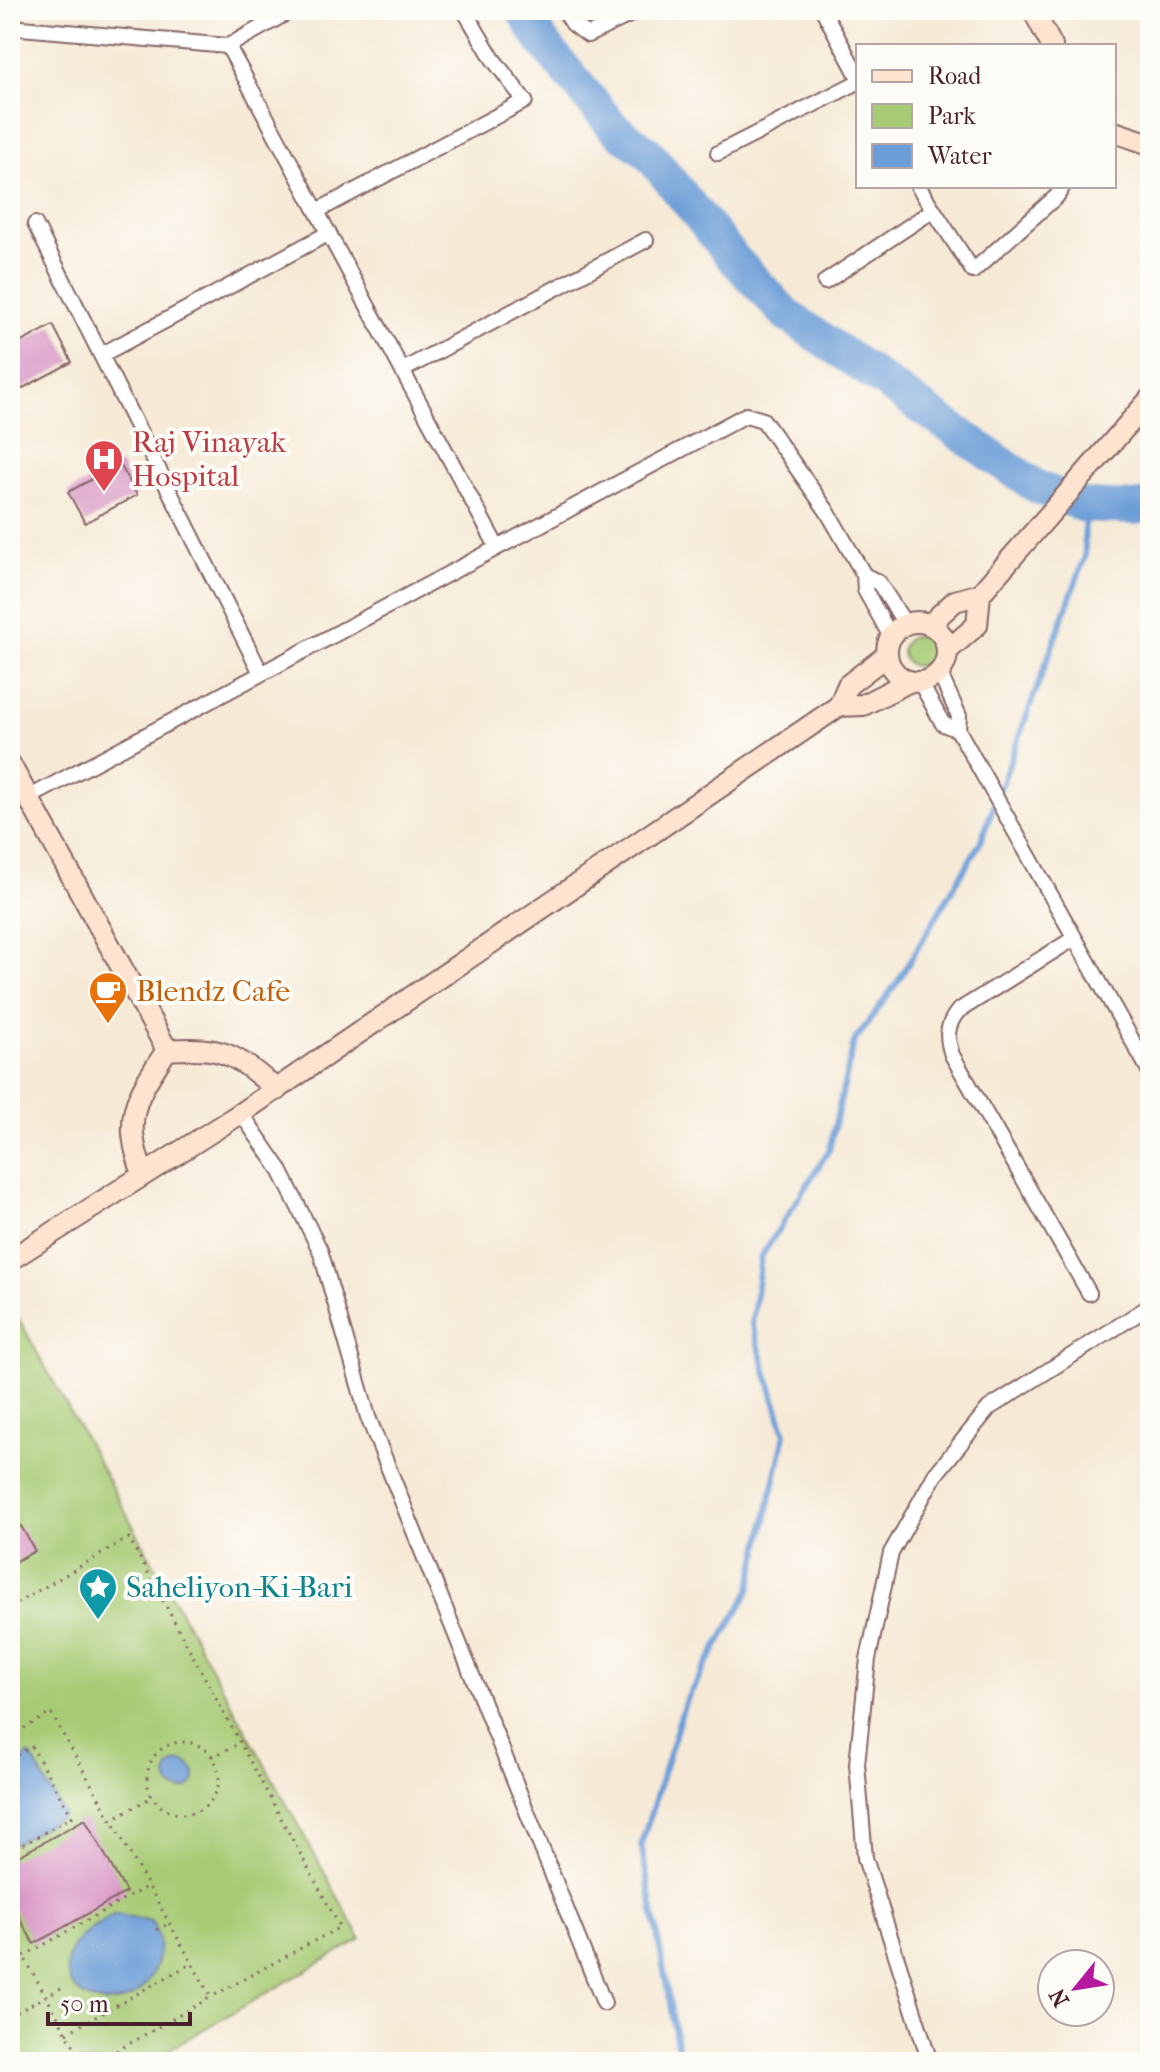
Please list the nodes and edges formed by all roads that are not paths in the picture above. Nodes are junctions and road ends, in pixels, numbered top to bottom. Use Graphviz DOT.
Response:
graph roads {
  1 [pos="292,10"];
  2 [pos="464,10"];
  3 [pos="564,10"];
  4 [pos="640,10"];
  5 [pos="823,10"];
  6 [pos="1033,10"];
  7 [pos="10,27"];
  8 [pos="1051,44"];
  9 [pos="228,46"];
  10 [pos="856,72"];
  11 [pos="856,83"];
  12 [pos="1116,133"];
  13 [pos="1150,144"];
  14 [pos="718,153"];
  15 [pos="919,188"];
  16 [pos="1062,188"];
  17 [pos="317,211"];
  18 [pos="932,211"];
  19 [pos="35,224"];
  20 [pos="329,233"];
  21 [pos="646,240"];
  22 [pos="825,282"];
  23 [pos="101,355"];
  24 [pos="403,370"];
  25 [pos="1150,399"];
  26 [pos="496,545"];
  27 [pos="980,594"];
  28 [pos="929,625"];
  29 [pos="895,639"];
  30 [pos="947,651"];
  31 [pos="939,672"];
  32 [pos="261,673"];
  33 [pos="915,682"];
  34 [pos="839,706"];
  35 [pos="958,730"];
  36 [pos="10,764"];
  37 [pos="28,798"];
  38 [pos="1073,939"];
  39 [pos="167,1050"];
  40 [pos="1150,1072"];
  41 [pos="277,1090"];
  42 [pos="241,1113"];
  43 [pos="143,1174"];
  44 [pos="10,1260"];
  45 [pos="1089,1293"];
  46 [pos="1150,1306"];
  47 [pos="604,2003"];
  48 [pos="930,2062"];
  1 -- 9 [label="street"];
  2 -- 17 [label="street"];
  3 -- 4 [label="street"];
  5 -- 10 [label="street"];
  6 -- 8 [label="main road"];
  7 -- 9 [label="street"];
  9 -- 17 [label="street"];
  11 -- 14 [label="street"];
  12 -- 13 [label="main road"];
  15 -- 18 [label="street"];
  16 -- 18 [label="street"];
  17 -- 20 [label="street"];
  18 -- 22 [label="street"];
  19 -- 23 [label="street"];
  20 -- 23 [label="street"];
  20 -- 24 [label="street"];
  21 -- 24 [label="street"];
  23 -- 32 [label="street"];
  24 -- 26 [label="street"];
  25 -- 27 [label="main road"];
  26 -- 29 [label="street"];
  26 -- 32 [label="street"];
  27 -- 28 [label="main road"];
  27 -- 30 [label="main road"];
  28 -- 29 [label="main road"];
  28 -- 30 [label="main road"];
  29 -- 33 [label="main road"];
  29 -- 34 [label="main road"];
  30 -- 31 [label="main road"];
  31 -- 33 [label="main road"];
  31 -- 35 [label="street"];
  32 -- 37 [label="street"];
  33 -- 34 [label="main road"];
  33 -- 35 [label="street"];
  34 -- 41 [label="main road"];
  35 -- 38 [label="street"];
  36 -- 37 [label="main road"];
  37 -- 39 [label="main road"];
  38 -- 40 [label="street"];
  38 -- 45 [label="street"];
  39 -- 41 [label="main road"];
  39 -- 43 [label="main road"];
  41 -- 42 [label="main road"];
  42 -- 43 [label="main road"];
  42 -- 47 [label="street"];
  43 -- 44 [label="main road"];
  46 -- 48 [label="street"];
}
